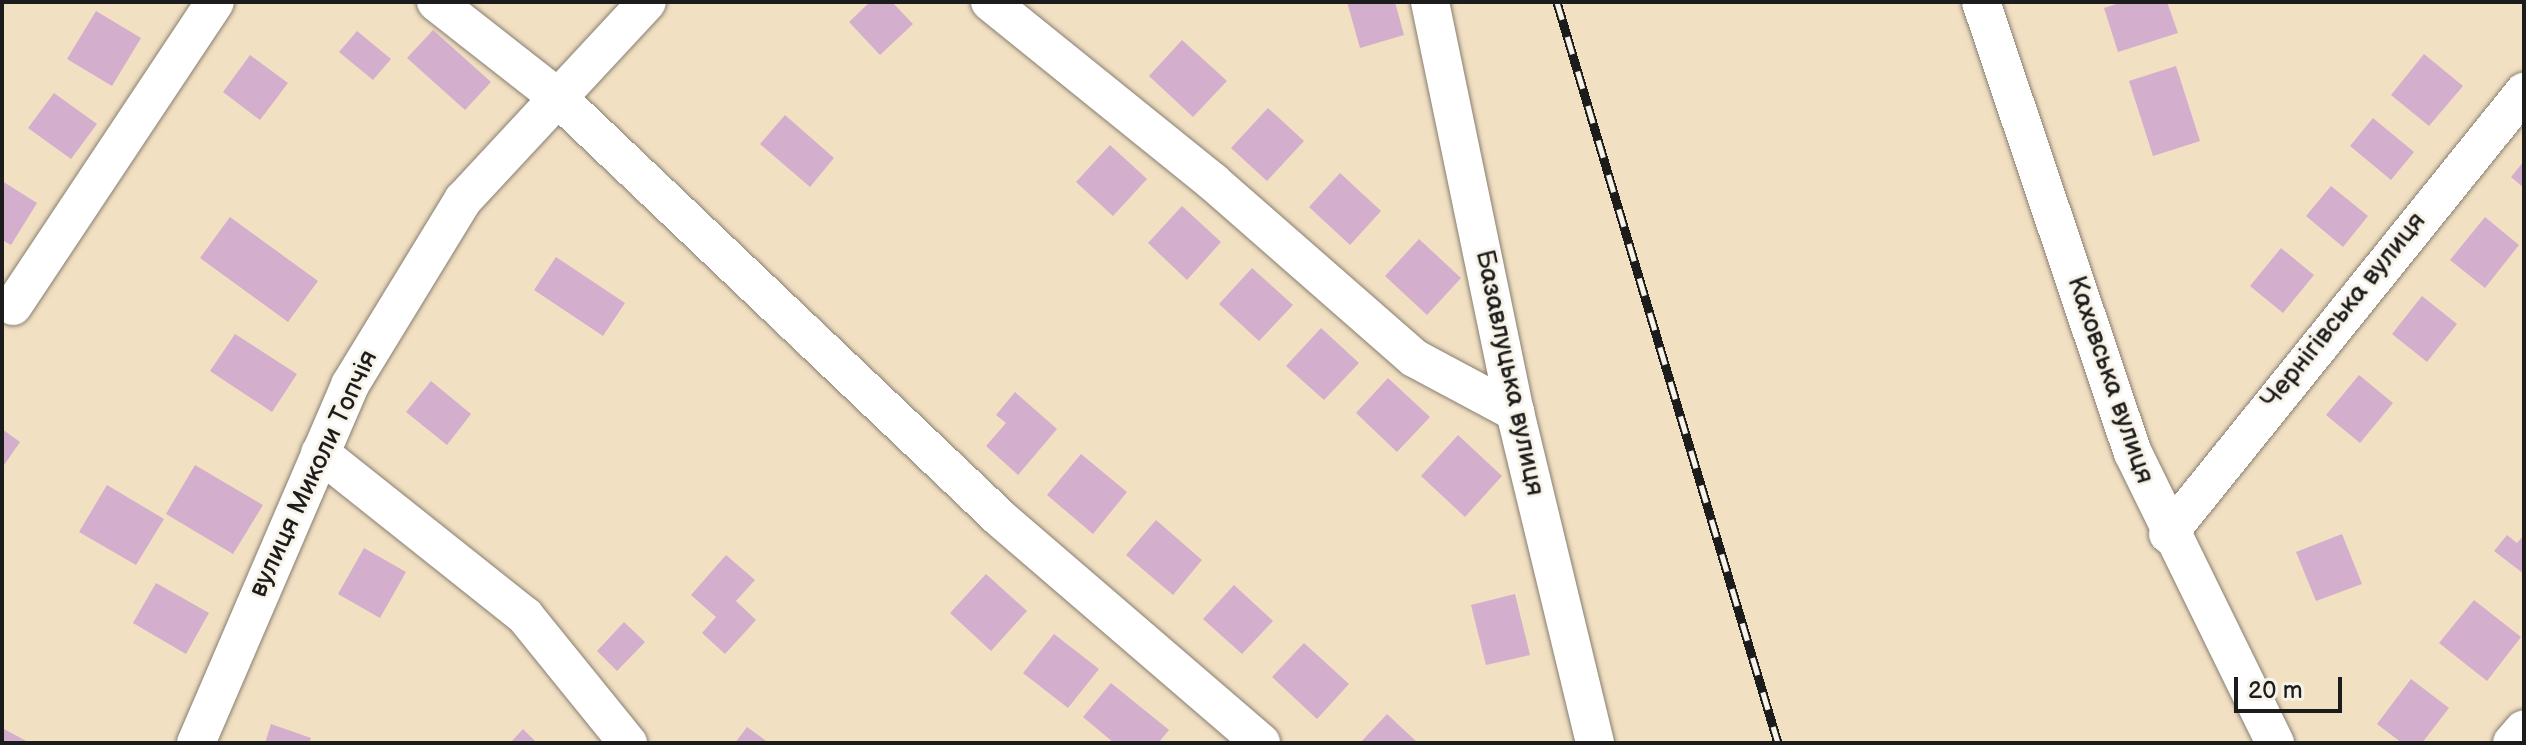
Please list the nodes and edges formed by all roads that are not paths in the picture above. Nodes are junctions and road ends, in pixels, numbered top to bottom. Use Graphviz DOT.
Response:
graph roads {
  1 [pos="215,2"];
  2 [pos="436,2"];
  3 [pos="647,2"];
  4 [pos="990,2"];
  5 [pos="1430,2"];
  6 [pos="1981,2"];
  7 [pos="2524,92"];
  8 [pos="556,96"];
  9 [pos="13,306"];
  10 [pos="1515,412"];
  11 [pos="320,453"];
  12 [pos="2168,534"];
  13 [pos="2524,729"];
  14 [pos="196,743"];
  15 [pos="628,743"];
  16 [pos="1261,743"];
  17 [pos="1595,743"];
  18 [pos="2275,743"];
  19 [pos="2512,743"];
  1 -- 9 [label="street"];
  2 -- 8 [label="street"];
  3 -- 8 [label="street, вулиця Миколи Топчія"];
  4 -- 10 [label="street"];
  5 -- 10 [label="street, Базавлуцька вулиця"];
  6 -- 12 [label="street, Каховська вулиця"];
  7 -- 12 [label="street, Чернігівська вулиця"];
  8 -- 11 [label="street, вулиця Миколи Топчія"];
  8 -- 16 [label="street"];
  10 -- 17 [label="street, Базавлуцька вулиця"];
  11 -- 14 [label="street, вулиця Миколи Топчія"];
  11 -- 15 [label="street"];
  12 -- 18 [label="street, Каховська вулиця"];
  13 -- 19 [label="street"];
}
